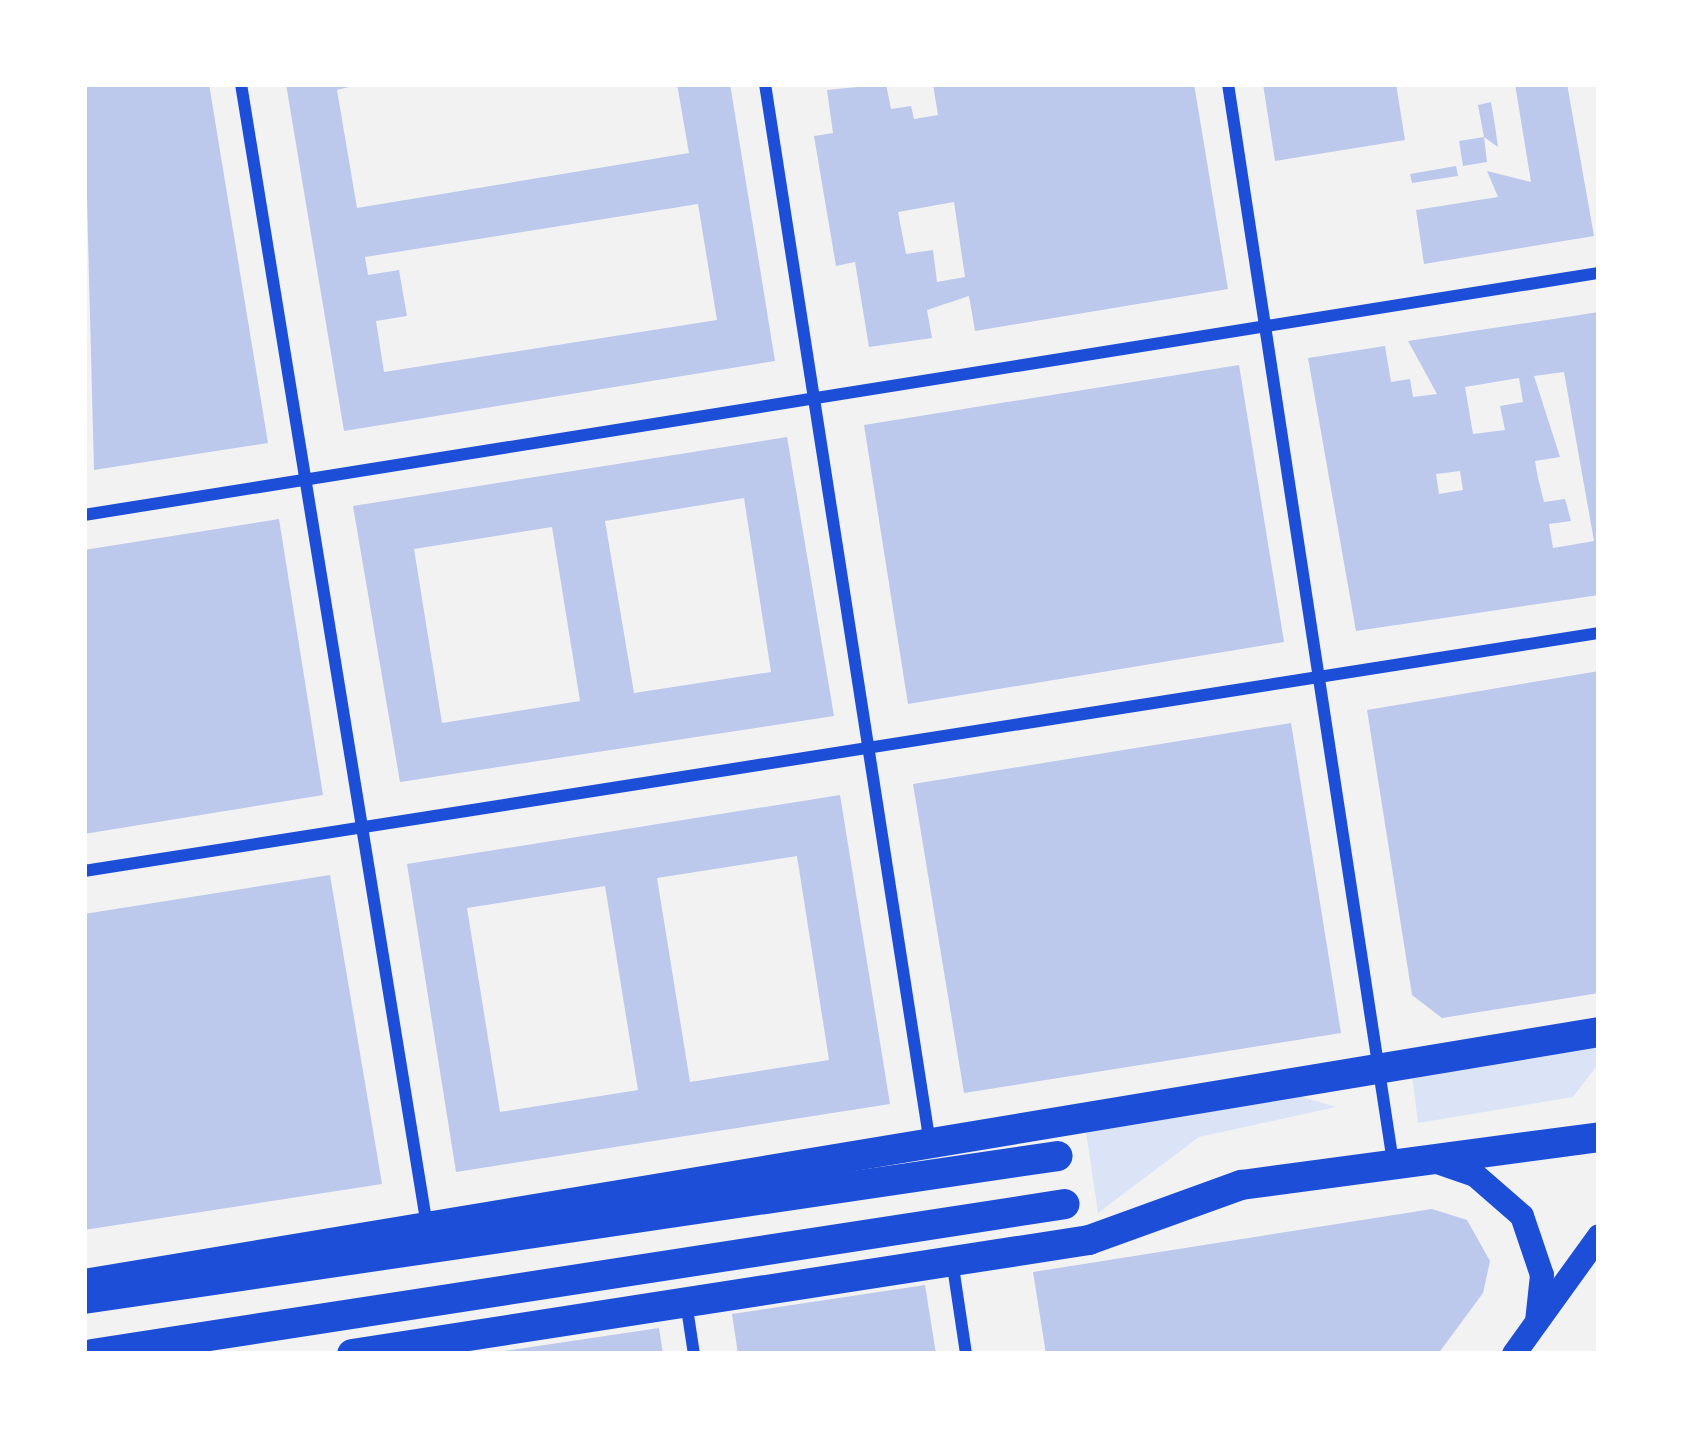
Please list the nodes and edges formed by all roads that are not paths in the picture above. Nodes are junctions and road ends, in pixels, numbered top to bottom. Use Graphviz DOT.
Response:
graph roads {
  1 [pos="241,84"];
  2 [pos="765,84"];
  3 [pos="1228,84"];
  4 [pos="1599,273"];
  5 [pos="1263,326"];
  6 [pos="817,398"];
  7 [pos="306,482"];
  8 [pos="84,515"];
  9 [pos="1599,633"];
  10 [pos="1322,673"];
  11 [pos="872,745"];
  12 [pos="362,826"];
  13 [pos="84,871"];
  14 [pos="1599,1032"];
  15 [pos="1382,1068"];
  16 [pos="929,1137"];
  17 [pos="1599,1137"];
  18 [pos="1058,1156"];
  19 [pos="1429,1159"];
  20 [pos="1394,1162"];
  21 [pos="1065,1204"];
  22 [pos="426,1220"];
  23 [pos="1599,1236"];
  24 [pos="952,1260"];
  25 [pos="84,1284"];
  26 [pos="84,1300"];
  27 [pos="686,1301"];
  28 [pos="1538,1322"];
  29 [pos="419,1349"];
  30 [pos="92,1354"];
  31 [pos="352,1354"];
  32 [pos="694,1354"];
  33 [pos="966,1354"];
  34 [pos="1514,1354"];
  1 -- 7 [label="street"];
  2 -- 6 [label="street"];
  3 -- 5 [label="street"];
  4 -- 5 [label="street"];
  5 -- 6 [label="street"];
  5 -- 10 [label="street"];
  6 -- 7 [label="street"];
  6 -- 11 [label="street"];
  7 -- 8 [label="street"];
  7 -- 12 [label="street"];
  9 -- 10 [label="street"];
  10 -- 11 [label="street"];
  10 -- 15 [label="street"];
  11 -- 12 [label="street"];
  11 -- 16 [label="street"];
  12 -- 13 [label="street"];
  12 -- 22 [label="street"];
  14 -- 15 [label="main road"];
  15 -- 16 [label="main road"];
  15 -- 20 [label="street"];
  16 -- 22 [label="main road"];
  17 -- 19 [label="main road"];
  18 -- 26 [label="main road"];
  19 -- 20 [label="main road"];
  19 -- 28 [label="main road"];
  20 -- 24 [label="main road"];
  21 -- 30 [label="main road"];
  22 -- 25 [label="main road"];
  23 -- 28 [label="main road"];
  24 -- 27 [label="main road"];
  24 -- 33 [label="street"];
  27 -- 29 [label="main road"];
  27 -- 32 [label="street"];
  28 -- 34 [label="main road"];
  29 -- 31 [label="main road"];
}
